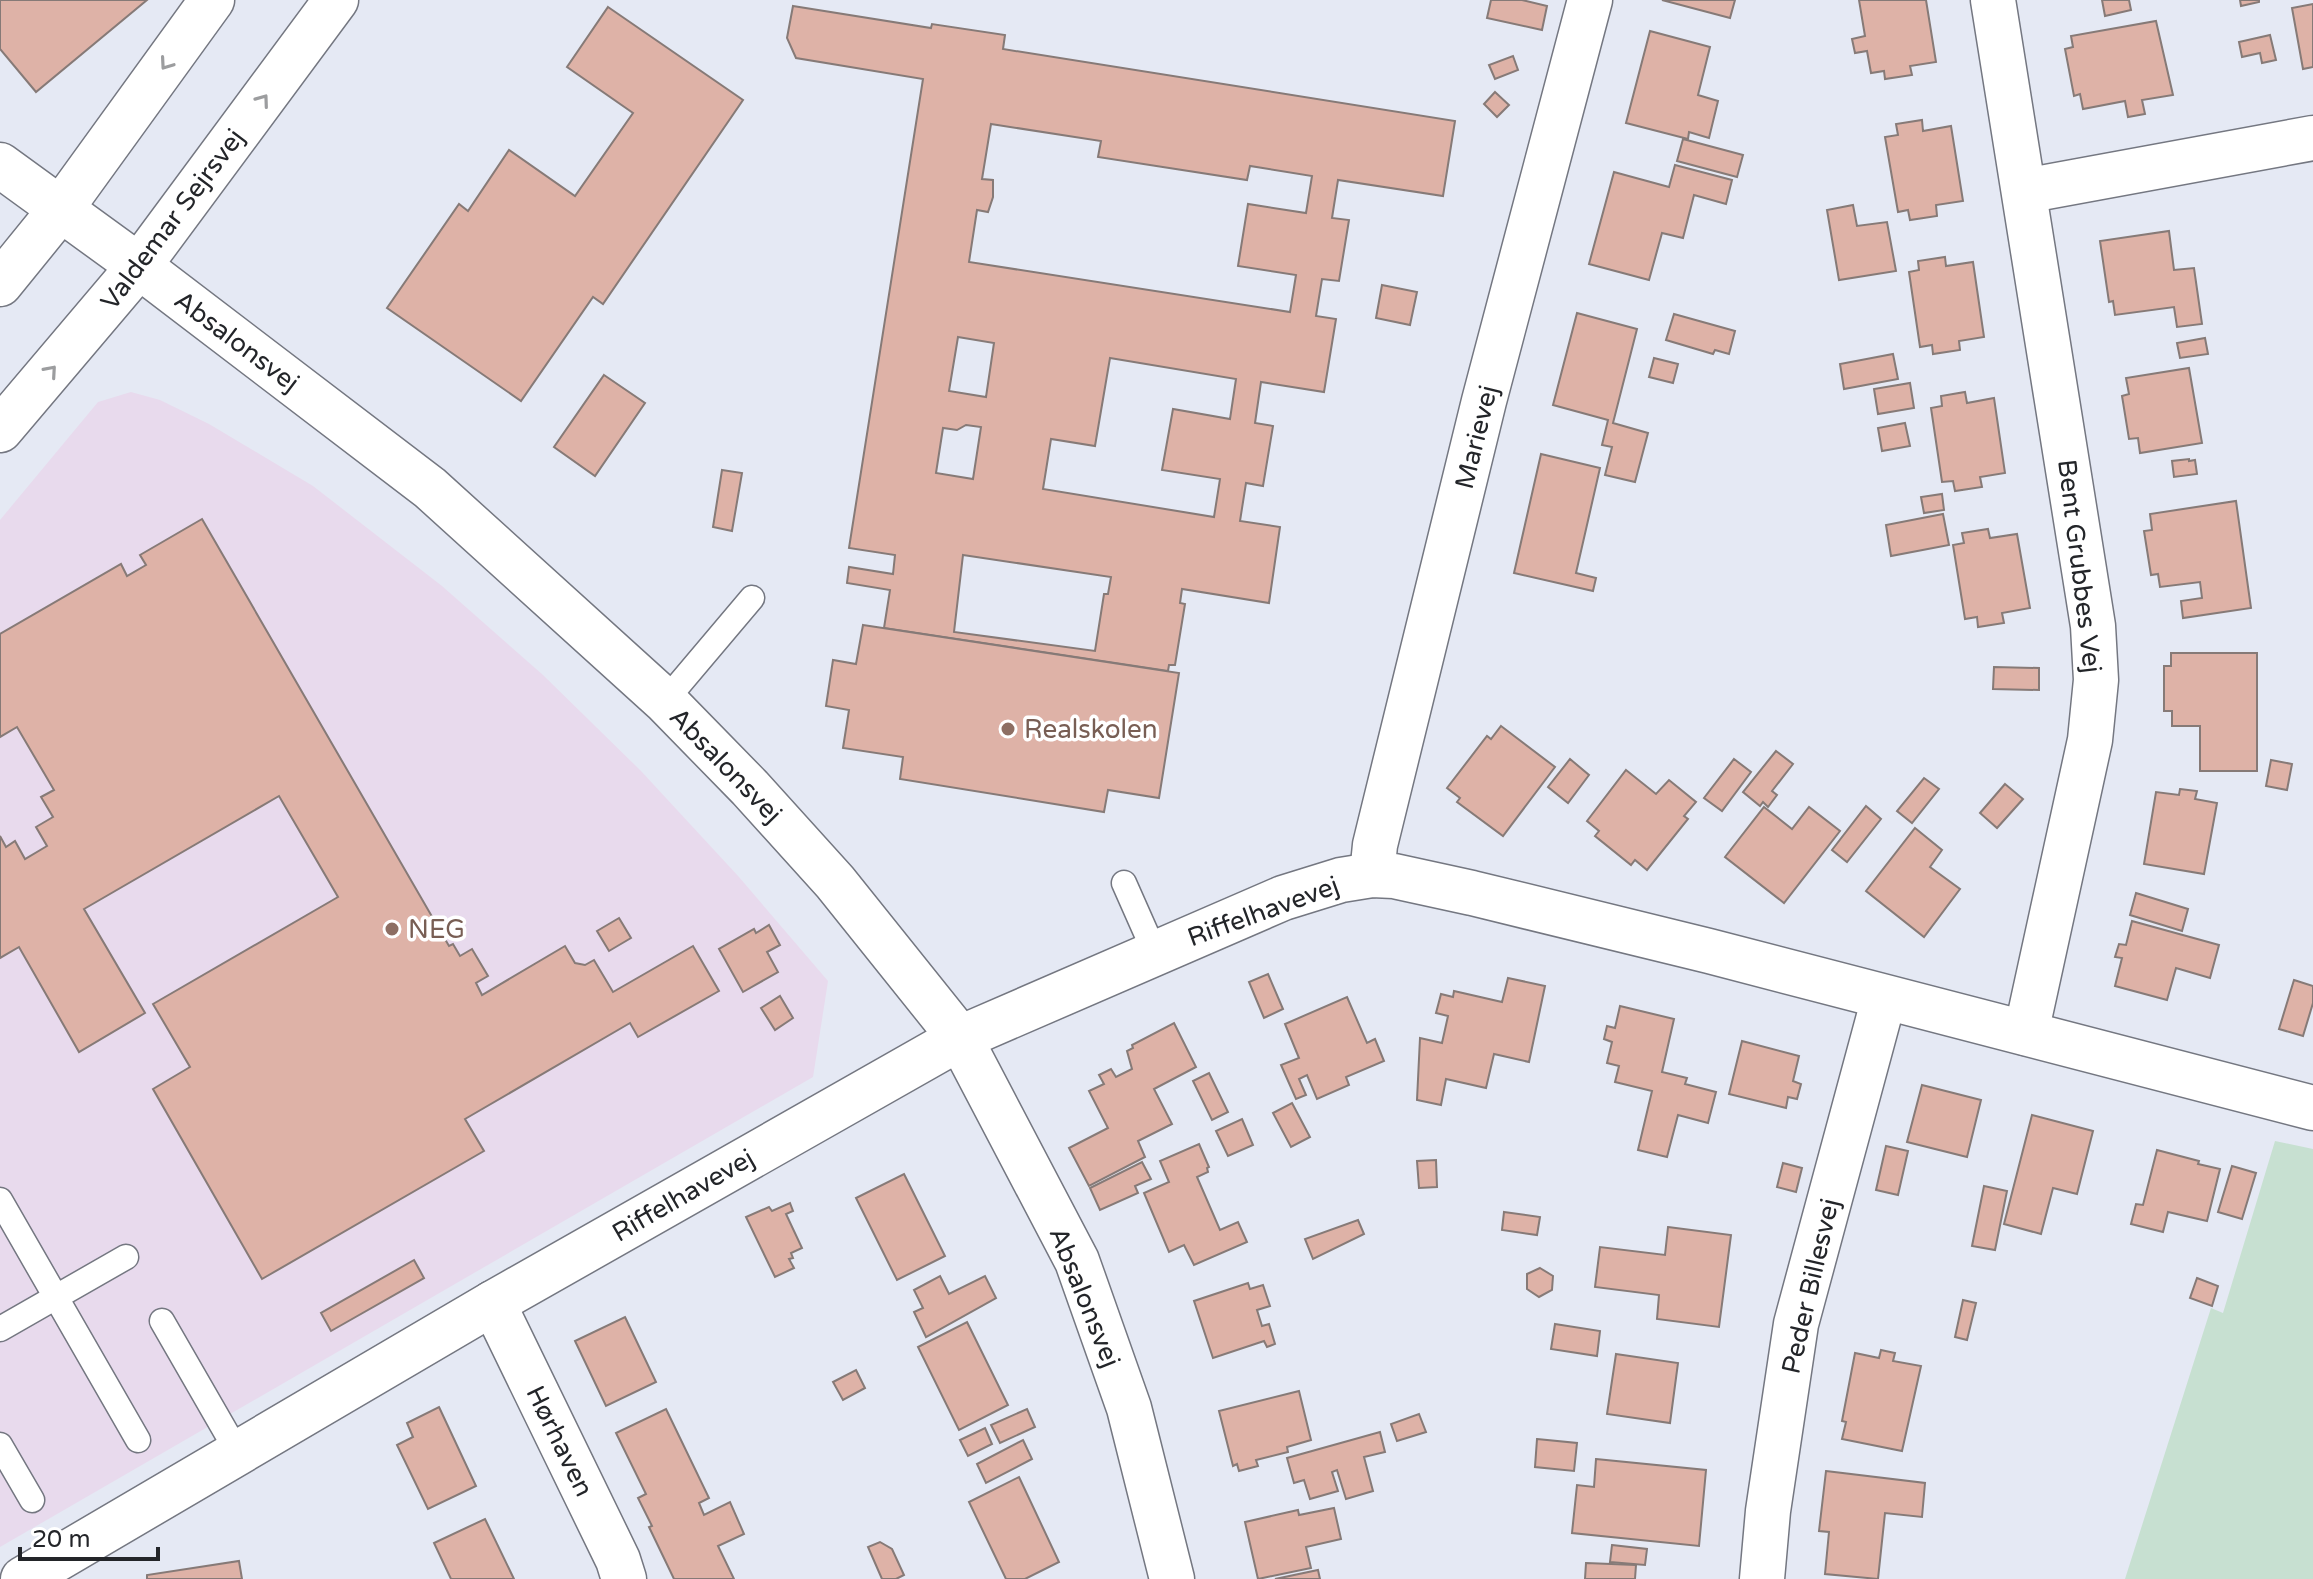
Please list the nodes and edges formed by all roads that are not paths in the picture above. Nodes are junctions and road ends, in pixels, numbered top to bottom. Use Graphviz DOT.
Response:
graph roads {
  1 [pos="212,0"];
  2 [pos="336,0"];
  3 [pos="1590,0"];
  4 [pos="1993,0"];
  5 [pos="2313,138"];
  6 [pos="0,165"];
  7 [pos="2025,191"];
  8 [pos="60,210"];
  9 [pos="139,266"];
  10 [pos="0,284"];
  11 [pos="0,430"];
  12 [pos="752,598"];
  13 [pos="665,701"];
  14 [pos="1372,875"];
  15 [pos="1124,883"];
  16 [pos="1155,953"];
  17 [pos="1884,998"];
  18 [pos="2026,1033"];
  19 [pos="960,1038"];
  20 [pos="2313,1108"];
  21 [pos="0,1200"];
  22 [pos="126,1257"];
  23 [pos="56,1297"];
  24 [pos="493,1303"];
  25 [pos="162,1321"];
  26 [pos="0,1329"];
  27 [pos="138,1440"];
  28 [pos="0,1445"];
  29 [pos="238,1453"];
  30 [pos="32,1500"];
  31 [pos="23,1579"];
  32 [pos="624,1579"];
  33 [pos="1172,1579"];
  34 [pos="1762,1579"];
  1 -- 8 [label="street, one-way"];
  9 -- 2 [label="street, Valdemar Sejrsvej, one-way"];
  3 -- 14 [label="street, Marievej"];
  4 -- 7 [label="street, Bent Grubbes Vej"];
  5 -- 7 [label="street"];
  6 -- 8 [label="street, Absalonsvej"];
  7 -- 18 [label="street, Bent Grubbes Vej"];
  8 -- 9 [label="street, Absalonsvej"];
  8 -- 10 [label="street"];
  11 -- 9 [label="street, Valdemar Sejrsvej, one-way"];
  9 -- 13 [label="street, Absalonsvej"];
  12 -- 13 [label="lane"];
  13 -- 19 [label="street, Absalonsvej"];
  14 -- 16 [label="street, Riffelhavevej"];
  14 -- 17 [label="street"];
  15 -- 16 [label="lane"];
  16 -- 19 [label="street, Riffelhavevej"];
  17 -- 18 [label="street"];
  17 -- 34 [label="street, Peder Billesvej"];
  18 -- 20 [label="street"];
  19 -- 24 [label="street, Riffelhavevej"];
  19 -- 33 [label="street, Absalonsvej"];
  21 -- 23 [label="lane"];
  22 -- 23 [label="lane"];
  23 -- 26 [label="lane"];
  23 -- 27 [label="lane"];
  24 -- 29 [label="street, Riffelhavevej"];
  24 -- 32 [label="street, Hørhaven"];
  25 -- 29 [label="lane"];
  28 -- 30 [label="lane"];
  29 -- 31 [label="street, Riffelhavevej"];
}
